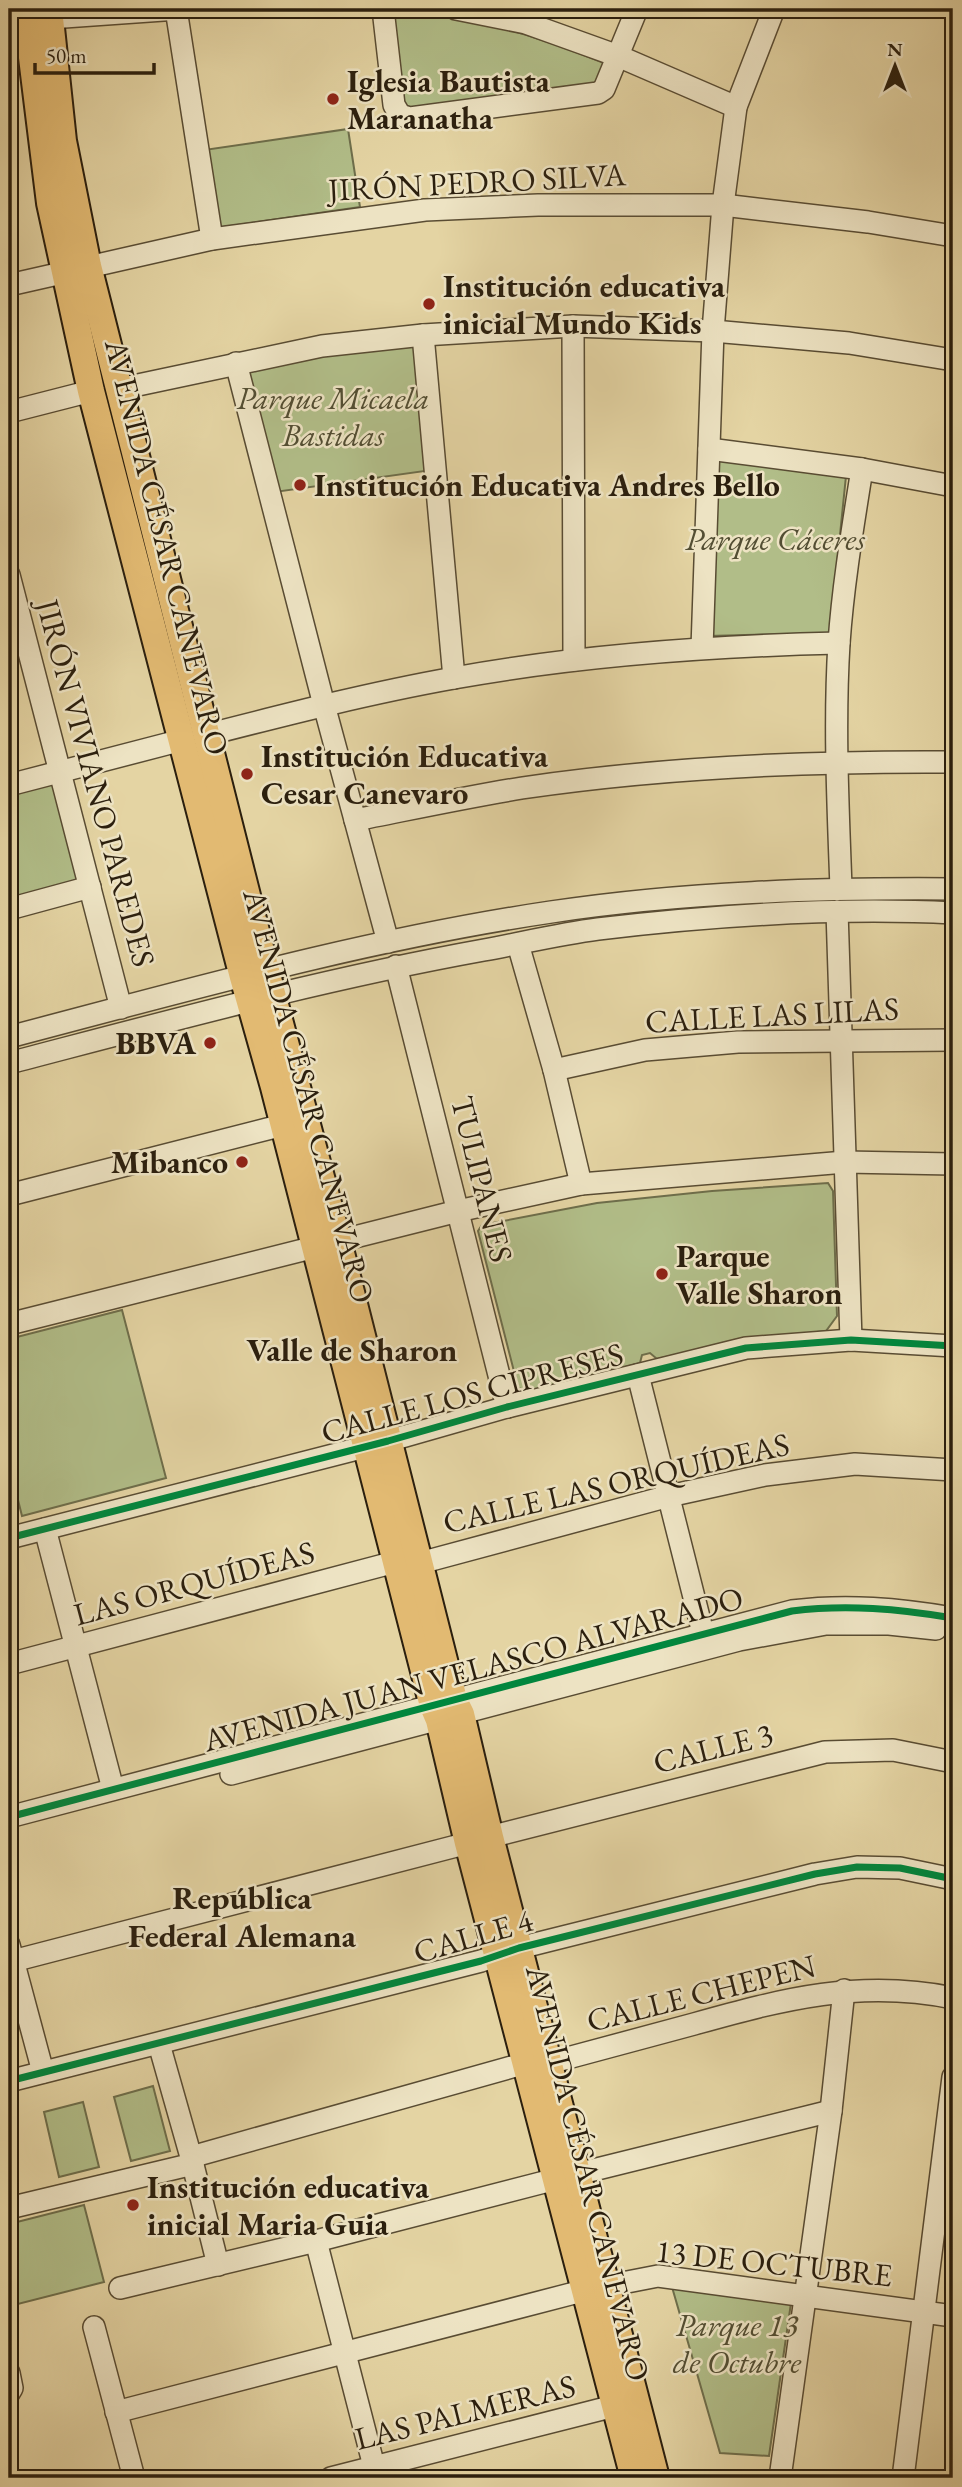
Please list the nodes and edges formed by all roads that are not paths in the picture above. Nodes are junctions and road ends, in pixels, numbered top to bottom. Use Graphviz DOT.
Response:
graph roads {
  1 [pos="177,9"];
  2 [pos="383,9"];
  3 [pos="456,9"];
  4 [pos="637,9"];
  5 [pos="774,9"];
  6 [pos="42,12"];
  7 [pos="618,56"];
  8 [pos="736,107"];
  9 [pos="723,205"];
  10 [pos="953,236"];
  11 [pos="212,239"];
  12 [pos="77,269"];
  13 [pos="9,285"];
  14 [pos="573,326"];
  15 [pos="713,331"];
  16 [pos="423,335"];
  17 [pos="953,360"];
  18 [pos="236,363"];
  19 [pos="119,389"];
  20 [pos="92,391"];
  21 [pos="9,412"];
  22 [pos="709,449"];
  23 [pos="862,469"];
  24 [pos="953,486"];
  25 [pos="9,575"];
  26 [pos="839,643"];
  27 [pos="702,648"];
  28 [pos="574,660"];
  29 [pos="454,678"];
  30 [pos="324,705"];
  31 [pos="194,738"];
  32 [pos="836,761"];
  33 [pos="953,762"];
  34 [pos="61,771"];
  35 [pos="9,785"];
  36 [pos="355,820"];
  37 [pos="90,887"];
  38 [pos="841,888"];
  39 [pos="953,889"];
  40 [pos="9,909"];
  41 [pos="836,911"];
  42 [pos="953,913"];
  43 [pos="388,942"];
  44 [pos="518,944"];
  45 [pos="396,966"];
  46 [pos="258,986"];
  47 [pos="121,1008"];
  48 [pos="9,1037"];
  49 [pos="953,1040"];
  50 [pos="841,1041"];
  51 [pos="9,1063"];
  52 [pos="554,1070"];
  53 [pos="283,1125"];
  54 [pos="845,1162"];
  55 [pos="953,1164"];
  56 [pos="581,1184"];
  57 [pos="9,1195"];
  58 [pos="458,1211"];
  59 [pos="326,1244"];
  60 [pos="9,1324"];
  61 [pos="851,1340"];
  62 [pos="953,1346"];
  63 [pos="638,1375"];
  64 [pos="507,1407"];
  65 [pos="377,1444"];
  66 [pos="953,1470"];
  67 [pos="669,1496"];
  68 [pos="45,1529"];
  69 [pos="9,1538"];
  70 [pos="407,1562"];
  71 [pos="953,1618"];
  72 [pos="953,1631"];
  73 [pos="704,1633"];
  74 [pos="77,1646"];
  75 [pos="9,1664"];
  76 [pos="447,1710"];
  77 [pos="953,1762"];
  78 [pos="113,1789"];
  79 [pos="9,1817"];
  80 [pos="9,1831"];
  81 [pos="479,1840"];
  82 [pos="953,1879"];
  83 [pos="508,1952"];
  84 [pos="10,1956"];
  85 [pos="844,1990"];
  86 [pos="953,1998"];
  87 [pos="159,2045"];
  88 [pos="537,2063"];
  89 [pos="43,2072"];
  90 [pos="953,2077"];
  91 [pos="9,2081"];
  92 [pos="831,2111"];
  93 [pos="192,2160"];
  94 [pos="567,2177"];
  95 [pos="9,2208"];
  96 [pos="316,2241"];
  97 [pos="218,2265"];
  98 [pos="120,2287"];
  99 [pos="596,2288"];
  100 [pos="805,2295"];
  101 [pos="925,2312"];
  102 [pos="953,2316"];
  103 [pos="94,2327"];
  104 [pos="345,2353"];
  105 [pos="9,2373"];
  106 [pos="9,2393"];
  107 [pos="614,2406"];
  108 [pos="116,2412"];
  109 [pos="376,2473"];
  110 [pos="134,2478"];
  111 [pos="331,2478"];
  112 [pos="634,2478"];
  113 [pos="656,2478"];
  114 [pos="780,2478"];
  115 [pos="903,2478"];
  1 -- 6 [label="street"];
  1 -- 11 [label="street"];
  2 -- 7 [label="street"];
  3 -- 7 [label="street"];
  4 -- 7 [label="street"];
  5 -- 8 [label="street"];
  6 -- 12 [label="main road, AVENIDA CÉSAR CANEVARO"];
  7 -- 8 [label="street"];
  8 -- 9 [label="street"];
  9 -- 10 [label="street, JIRÓN PEDRO SILVA"];
  9 -- 11 [label="street, JIRÓN PEDRO SILVA"];
  9 -- 15 [label="street"];
  11 -- 12 [label="street, JIRÓN PEDRO SILVA"];
  12 -- 13 [label="street, JIRÓN PEDRO SILVA"];
  12 -- 19 [label="main road, AVENIDA CÉSAR CANEVARO"];
  12 -- 20 [label="main road, AVENIDA CÉSAR CANEVARO"];
  14 -- 15 [label="street"];
  14 -- 16 [label="street"];
  14 -- 28 [label="street"];
  15 -- 17 [label="street"];
  15 -- 22 [label="street"];
  16 -- 18 [label="street"];
  16 -- 29 [label="street"];
  18 -- 19 [label="street"];
  18 -- 30 [label="street"];
  19 -- 31 [label="main road, AVENIDA CÉSAR CANEVARO"];
  20 -- 21 [label="street"];
  20 -- 31 [label="main road, AVENIDA CÉSAR CANEVARO"];
  22 -- 23 [label="street"];
  22 -- 27 [label="street"];
  23 -- 24 [label="street"];
  23 -- 26 [label="street"];
  25 -- 34 [label="street, JIRÓN VIVIANO PAREDES"];
  26 -- 27 [label="street"];
  26 -- 32 [label="street"];
  27 -- 28 [label="street"];
  28 -- 29 [label="street"];
  29 -- 30 [label="street"];
  30 -- 31 [label="street"];
  30 -- 36 [label="street"];
  31 -- 34 [label="street"];
  31 -- 46 [label="main road, AVENIDA CÉSAR CANEVARO"];
  32 -- 33 [label="street"];
  32 -- 36 [label="street"];
  32 -- 38 [label="street"];
  34 -- 35 [label="street"];
  34 -- 37 [label="street, JIRÓN VIVIANO PAREDES"];
  36 -- 43 [label="street"];
  37 -- 40 [label="street"];
  37 -- 47 [label="street, JIRÓN VIVIANO PAREDES"];
  38 -- 39 [label="street"];
  38 -- 43 [label="street"];
  41 -- 42 [label="street"];
  41 -- 44 [label="street"];
  41 -- 50 [label="street"];
  43 -- 46 [label="street"];
  44 -- 45 [label="street"];
  44 -- 52 [label="street"];
  45 -- 46 [label="street"];
  45 -- 58 [label="street, TULIPANES"];
  46 -- 47 [label="street"];
  46 -- 51 [label="street"];
  46 -- 53 [label="main road, AVENIDA CÉSAR CANEVARO"];
  46 -- 59 [label="main road, AVENIDA CÉSAR CANEVARO"];
  47 -- 48 [label="street"];
  49 -- 50 [label="street, CALLE LAS LILAS"];
  50 -- 52 [label="street, CALLE LAS LILAS"];
  50 -- 54 [label="street"];
  52 -- 56 [label="street"];
  53 -- 57 [label="street"];
  53 -- 59 [label="main road, AVENIDA CÉSAR CANEVARO"];
  54 -- 55 [label="street"];
  54 -- 56 [label="street"];
  54 -- 61 [label="street"];
  56 -- 58 [label="street"];
  58 -- 59 [label="street"];
  58 -- 64 [label="street, TULIPANES"];
  59 -- 60 [label="street"];
  59 -- 65 [label="main road, AVENIDA CÉSAR CANEVARO"];
  61 -- 62 [label="street, CALLE LOS CIPRESES"];
  61 -- 63 [label="street, CALLE LOS CIPRESES"];
  63 -- 64 [label="street, CALLE LOS CIPRESES"];
  63 -- 67 [label="street"];
  64 -- 65 [label="street, CALLE LOS CIPRESES"];
  65 -- 68 [label="street, CALLE LOS CIPRESES"];
  65 -- 70 [label="main road, AVENIDA CÉSAR CANEVARO"];
  66 -- 67 [label="street, CALLE LAS ORQUÍDEAS"];
  67 -- 70 [label="street, CALLE LAS ORQUÍDEAS"];
  67 -- 73 [label="street"];
  68 -- 69 [label="street, CALLE LOS CIPRESES"];
  68 -- 74 [label="street"];
  70 -- 74 [label="street, LAS ORQUÍDEAS"];
  70 -- 76 [label="main road, AVENIDA CÉSAR CANEVARO"];
  71 -- 73 [label="street, AVENIDA JUAN VELASCO ALVARADO"];
  72 -- 76 [label="street, AVENIDA JUAN VELASCO ALVARADO"];
  73 -- 76 [label="street, AVENIDA JUAN VELASCO ALVARADO"];
  74 -- 75 [label="street, LAS ORQUÍDEAS"];
  74 -- 78 [label="street"];
  76 -- 78 [label="street, AVENIDA JUAN VELASCO ALVARADO"];
  76 -- 80 [label="street, AVENIDA JUAN VELASCO ALVARADO"];
  76 -- 81 [label="main road, AVENIDA CÉSAR CANEVARO"];
  77 -- 81 [label="street, CALLE 3"];
  78 -- 79 [label="street, AVENIDA JUAN VELASCO ALVARADO"];
  81 -- 83 [label="main road, AVENIDA CÉSAR CANEVARO"];
  81 -- 84 [label="street, CALLE 3"];
  82 -- 83 [label="street, CALLE 4"];
  83 -- 87 [label="street, CALLE 4"];
  83 -- 88 [label="main road, AVENIDA CÉSAR CANEVARO"];
  84 -- 89 [label="street"];
  85 -- 86 [label="street, CALLE CHEPEN"];
  85 -- 88 [label="street, CALLE CHEPEN"];
  85 -- 92 [label="street"];
  87 -- 89 [label="street, CALLE 4"];
  87 -- 93 [label="street"];
  88 -- 93 [label="street, CALLE CHEPEN"];
  88 -- 94 [label="main road, AVENIDA CÉSAR CANEVARO"];
  89 -- 91 [label="street, CALLE 4"];
  90 -- 101 [label="street"];
  92 -- 94 [label="street"];
  92 -- 100 [label="street"];
  93 -- 95 [label="street, CALLE CHEPEN"];
  93 -- 97 [label="street"];
  94 -- 96 [label="street"];
  94 -- 99 [label="main road, AVENIDA CÉSAR CANEVARO"];
  96 -- 97 [label="street"];
  96 -- 104 [label="street"];
  97 -- 98 [label="street"];
  99 -- 100 [label="street, 13 DE OCTUBRE"];
  99 -- 104 [label="street, 13 DE OCTUBRE"];
  99 -- 107 [label="main road, AVENIDA CÉSAR CANEVARO"];
  99 -- 113 [label="main road, AVENIDA CÉSAR CANEVARO"];
  100 -- 101 [label="street, 13 DE OCTUBRE"];
  100 -- 114 [label="street"];
  101 -- 102 [label="street, 13 DE OCTUBRE"];
  101 -- 115 [label="street"];
  103 -- 108 [label="street"];
  104 -- 108 [label="street, 13 DE OCTUBRE"];
  104 -- 109 [label="street"];
  105 -- 106 [label="street"];
  107 -- 109 [label="street, LAS PALMERAS"];
  107 -- 112 [label="main road, AVENIDA CÉSAR CANEVARO"];
  108 -- 110 [label="street"];
  109 -- 111 [label="street, LAS PALMERAS"];
}
